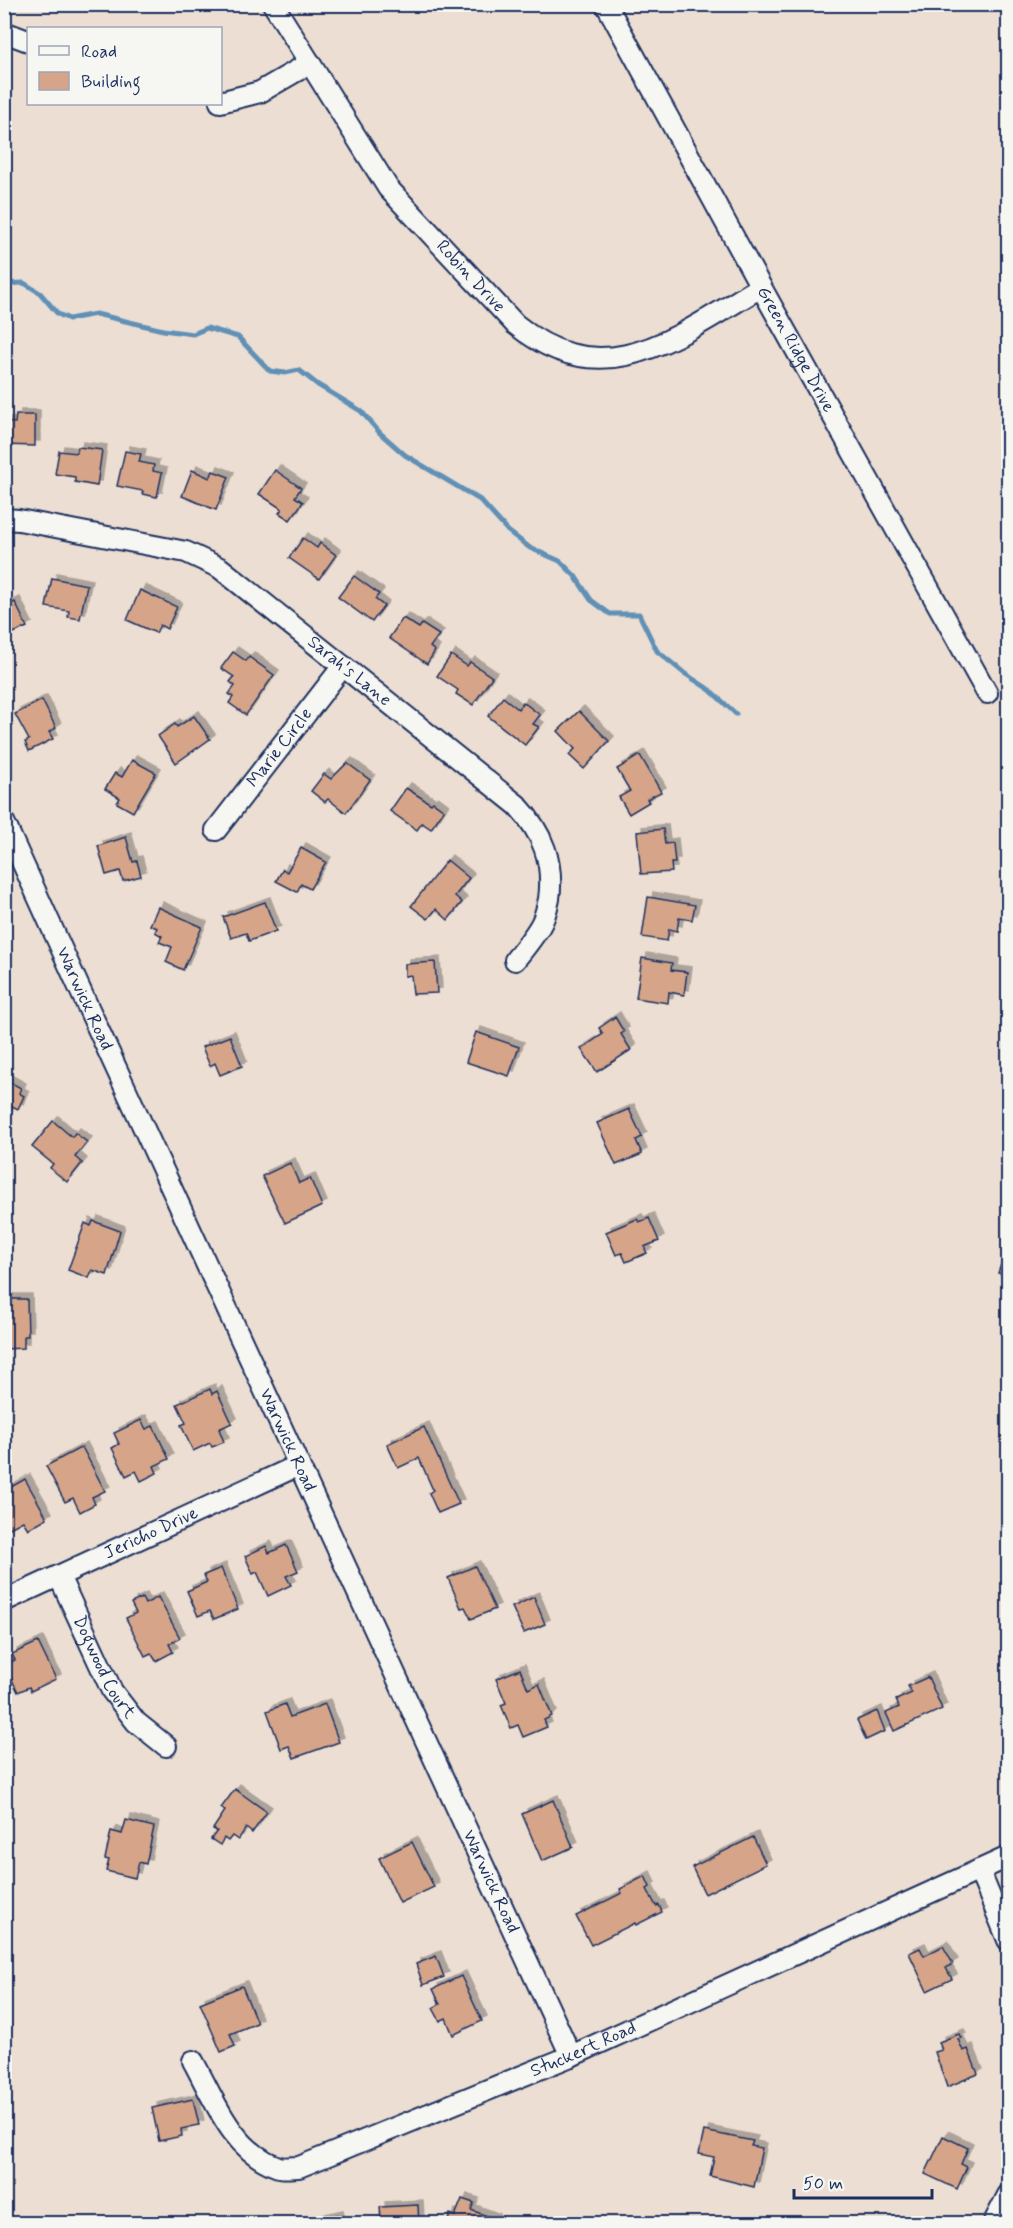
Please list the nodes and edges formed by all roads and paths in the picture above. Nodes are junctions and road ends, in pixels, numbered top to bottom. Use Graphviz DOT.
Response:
graph roads {
  1 [pos="273,4"];
  2 [pos="606,4"];
  3 [pos="4,32"];
  4 [pos="27,41"];
  5 [pos="310,63"];
  6 [pos="222,102"];
  7 [pos="761,287"];
  8 [pos="4,519"];
  9 [pos="342,666"];
  10 [pos="987,693"];
  11 [pos="4,822"];
  12 [pos="216,831"];
  13 [pos="515,960"];
  14 [pos="299,1465"];
  15 [pos="59,1576"];
  16 [pos="4,1601"];
  17 [pos="166,1746"];
  18 [pos="1008,1857"];
  19 [pos="979,1870"];
  20 [pos="1008,1940"];
  21 [pos="571,2056"];
  22 [pos="193,2061"];
  23 [pos="1008,2196"];
  24 [pos="993,2223"];
  1 -- 5 [label="street, Robin Drive"];
  2 -- 7 [label="street, Green Ridge Drive"];
  3 -- 4 [label="street"];
  5 -- 6 [label="street"];
  5 -- 7 [label="street, Robin Drive"];
  7 -- 10 [label="street, Green Ridge Drive"];
  8 -- 9 [label="street, Sarah's Lane"];
  9 -- 12 [label="street, Marie Circle"];
  9 -- 13 [label="street, Sarah's Lane"];
  11 -- 14 [label="street, Warwick Road"];
  14 -- 15 [label="street, Jericho Drive"];
  14 -- 21 [label="street, Warwick Road"];
  15 -- 16 [label="street, Jericho Drive"];
  15 -- 17 [label="street, Dogwood Court"];
  18 -- 19 [label="street, Stuckert Road"];
  19 -- 20 [label="street"];
  19 -- 21 [label="street, Stuckert Road"];
  21 -- 22 [label="street, Stuckert Road"];
  23 -- 24 [label="street"];
}
